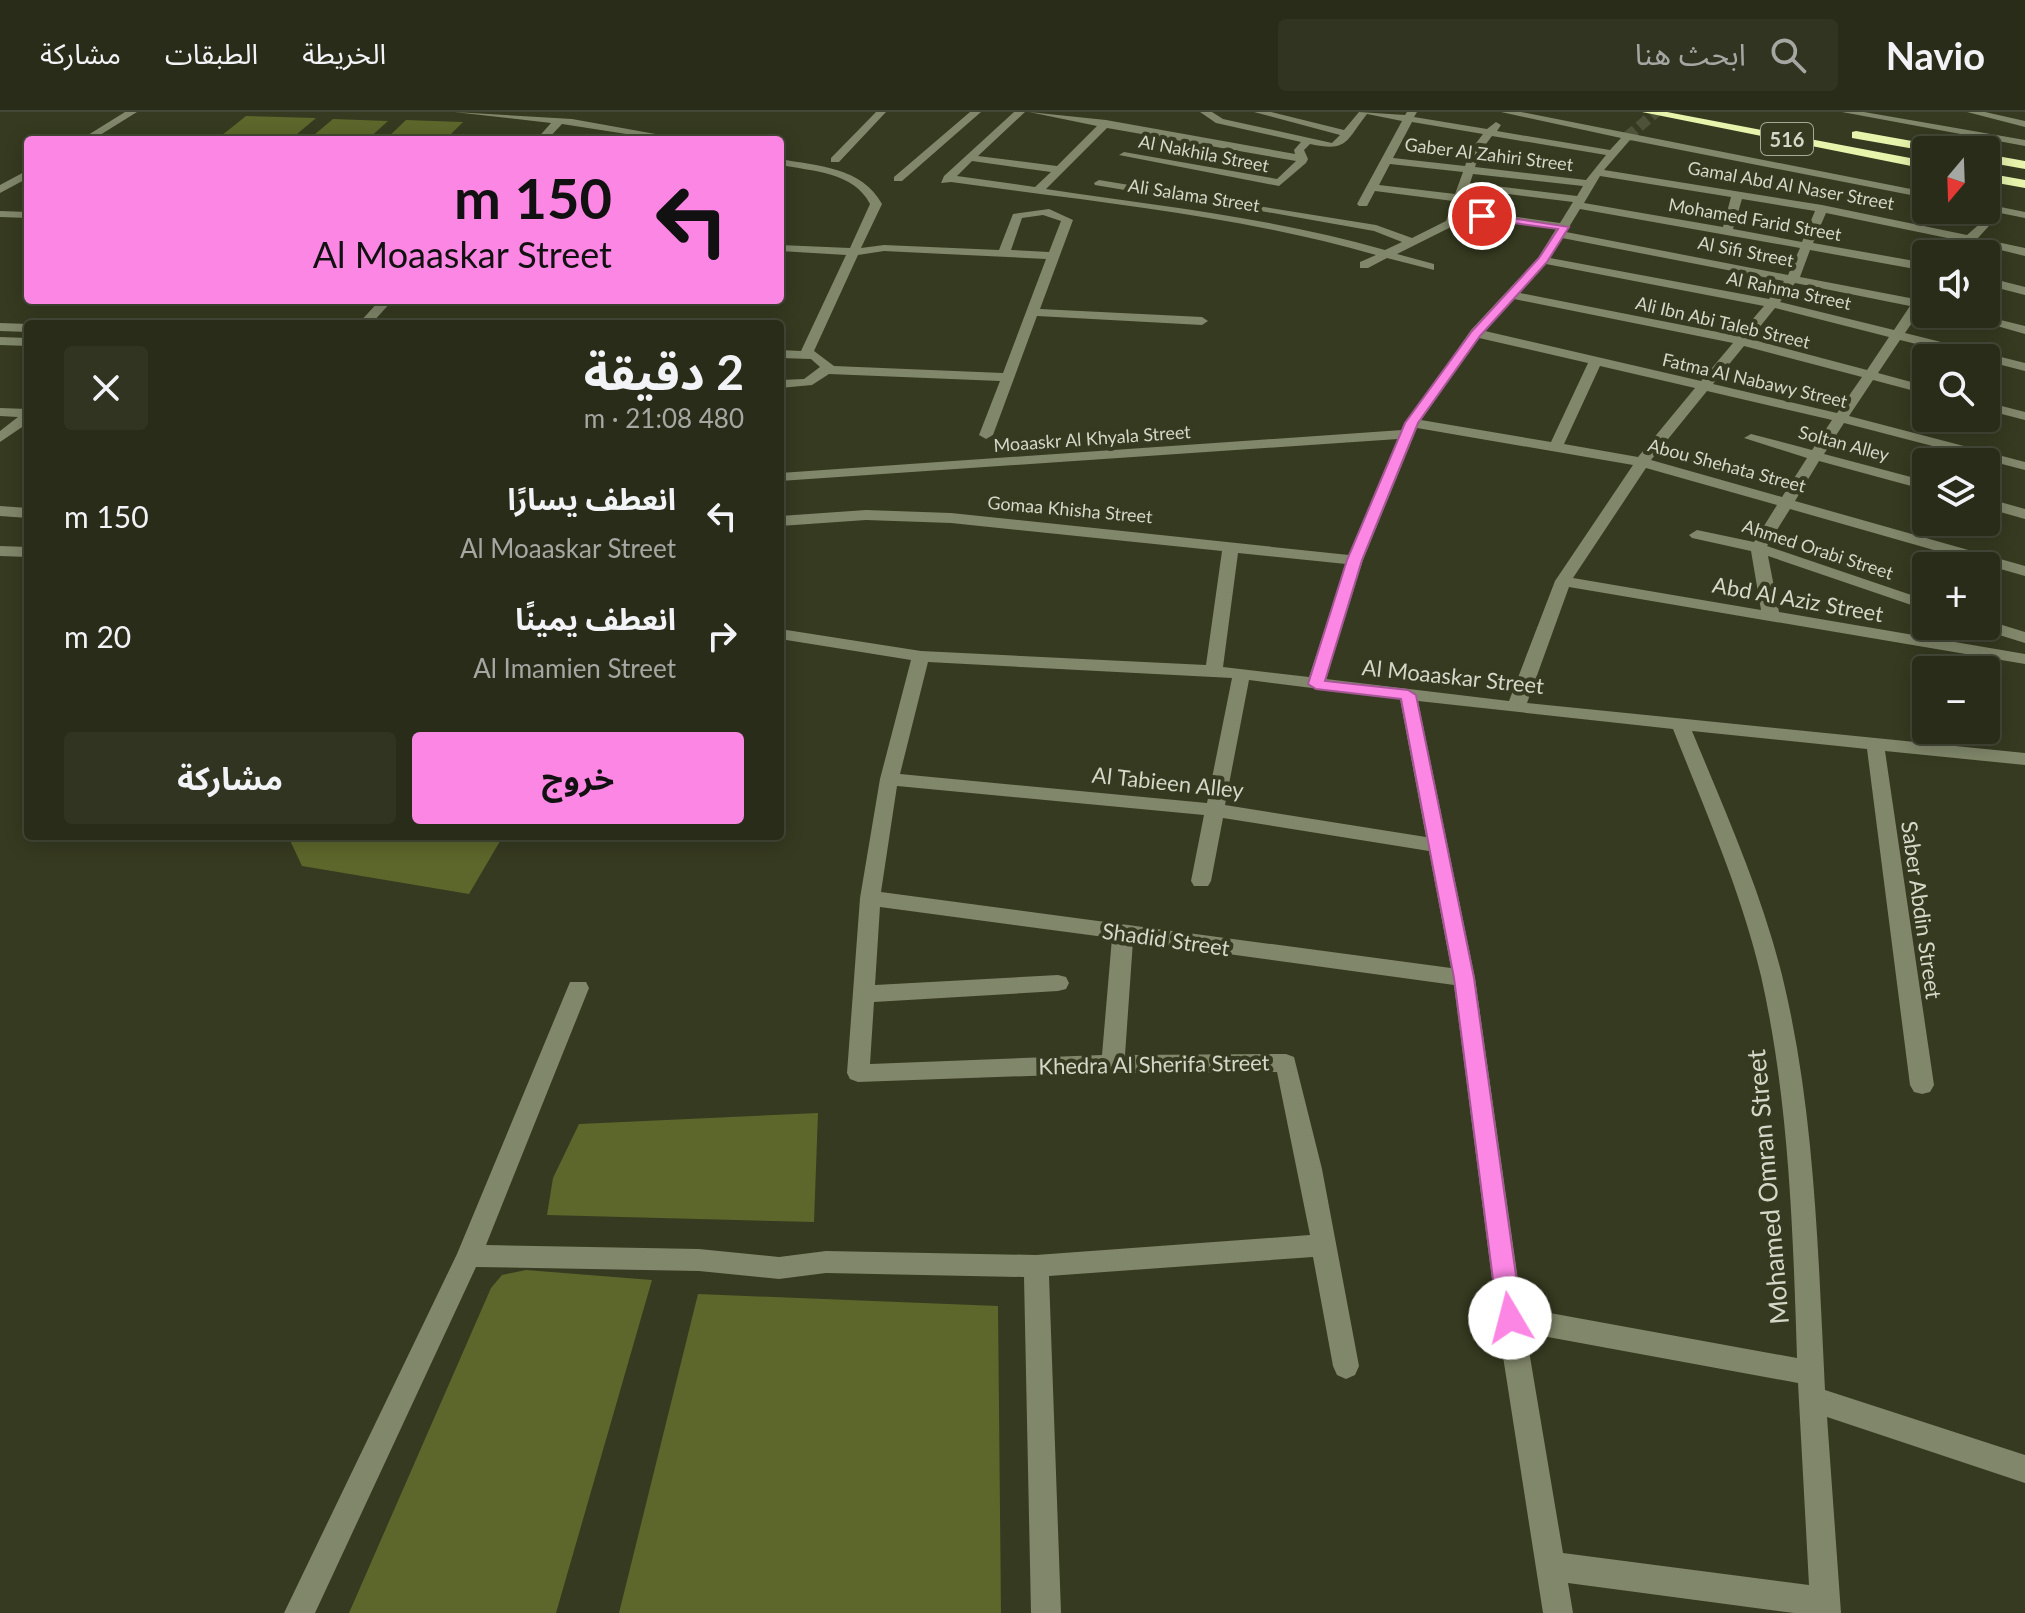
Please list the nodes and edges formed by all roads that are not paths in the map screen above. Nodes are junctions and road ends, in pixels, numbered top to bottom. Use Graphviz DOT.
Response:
graph roads {
  1 [pos="132,112"];
  2 [pos="459,112"];
  3 [pos="881,112"];
  4 [pos="976,112"];
  5 [pos="1020,112"];
  6 [pos="1034,112"];
  7 [pos="1101,112"];
  8 [pos="1259,112"];
  9 [pos="1313,112"];
  10 [pos="1367,112"];
  11 [pos="1506,112"];
  12 [pos="1648,112"];
  13 [pos="1847,112"];
  14 [pos="1972,112"];
  15 [pos="1206,113"];
  16 [pos="1409,115"];
  17 [pos="1545,120"];
  18 [pos="559,121"];
  19 [pos="1090,121"];
  20 [pos="1197,121"];
  21 [pos="1106,123"];
  22 [pos="1301,123"];
  23 [pos="2025,124"];
  24 [pos="1186,128"];
  25 [pos="1147,130"];
  26 [pos="1490,133"];
  27 [pos="1843,133"];
  28 [pos="1346,134"];
  29 [pos="1176,135"];
  30 [pos="1284,135"];
  31 [pos="92,136"];
  32 [pos="545,136"];
  33 [pos="658,136"];
  34 [pos="1627,137"];
  35 [pos="1528,139"];
  36 [pos="1308,140"];
  37 [pos="2025,143"];
  38 [pos="1912,145"];
  39 [pos="1610,153"];
  40 [pos="1720,155"];
  41 [pos="971,158"];
  42 [pos="1303,159"];
  43 [pos="835,160"];
  44 [pos="1384,160"];
  45 [pos="2000,161"];
  46 [pos="1912,162"];
  47 [pos="784,163"];
  48 [pos="2025,165"];
  49 [pos="1712,166"];
  50 [pos="1059,170"];
  51 [pos="1467,170"];
  52 [pos="24,175"];
  53 [pos="1593,178"];
  54 [pos="898,179"];
  55 [pos="2000,180"];
  56 [pos="2025,184"];
  57 [pos="1462,185"];
  58 [pos="1371,187"];
  59 [pos="1800,188"];
  60 [pos="0,190"];
  61 [pos="1039,190"];
  62 [pos="1738,193"];
  63 [pos="1912,194"];
  64 [pos="1087,196"];
  65 [pos="1192,198"];
  66 [pos="1459,198"];
  67 [pos="1579,202"];
  68 [pos="0,203"];
  69 [pos="1223,203"];
  70 [pos="1363,204"];
  71 [pos="24,205"];
  72 [pos="1822,208"];
  73 [pos="1455,212"];
  74 [pos="2000,213"];
  75 [pos="0,214"];
  76 [pos="24,215"];
  77 [pos="2025,215"];
  78 [pos="1416,221"];
  79 [pos="1980,224"];
  80 [pos="1439,231"];
  81 [pos="1562,231"];
  82 [pos="1727,232"];
  83 [pos="784,238"];
  84 [pos="1971,238"];
  85 [pos="1410,241"];
  86 [pos="858,246"];
  87 [pos="1807,247"];
  88 [pos="784,248"];
  89 [pos="2025,252"];
  90 [pos="1004,253"];
  91 [pos="1384,254"];
  92 [pos="1054,256"];
  93 [pos="1543,260"];
  94 [pos="1364,265"];
  95 [pos="1912,265"];
  96 [pos="1430,267"];
  97 [pos="1793,278"];
  98 [pos="2000,285"];
  99 [pos="2025,291"];
  100 [pos="1512,295"];
  101 [pos="1912,298"];
  102 [pos="383,304"];
  103 [pos="1773,304"];
  104 [pos="1033,312"];
  105 [pos="1912,314"];
  106 [pos="368,320"];
  107 [pos="1202,321"];
  108 [pos="2000,324"];
  109 [pos="0,327"];
  110 [pos="24,328"];
  111 [pos="2025,330"];
  112 [pos="1476,333"];
  113 [pos="1897,333"];
  114 [pos="0,341"];
  115 [pos="1742,341"];
  116 [pos="24,342"];
  117 [pos="784,354"];
  118 [pos="806,354"];
  119 [pos="1596,361"];
  120 [pos="2025,367"];
  121 [pos="827,370"];
  122 [pos="1870,375"];
  123 [pos="1008,377"];
  124 [pos="784,385"];
  125 [pos="1705,386"];
  126 [pos="1912,386"];
  127 [pos="2000,410"];
  128 [pos="0,412"];
  129 [pos="24,414"];
  130 [pos="2025,416"];
  131 [pos="24,417"];
  132 [pos="1841,418"];
  133 [pos="1409,428"];
  134 [pos="986,435"];
  135 [pos="0,438"];
  136 [pos="1751,438"];
  137 [pos="1555,448"];
  138 [pos="1815,456"];
  139 [pos="1642,462"];
  140 [pos="2025,466"];
  141 [pos="784,477"];
  142 [pos="1912,482"];
  143 [pos="1787,501"];
  144 [pos="2000,507"];
  145 [pos="0,511"];
  146 [pos="24,513"];
  147 [pos="2025,514"];
  148 [pos="784,521"];
  149 [pos="1697,535"];
  150 [pos="1231,545"];
  151 [pos="1758,548"];
  152 [pos="0,551"];
  153 [pos="24,552"];
  154 [pos="1355,560"];
  155 [pos="2025,571"];
  156 [pos="1563,581"];
  157 [pos="1912,600"];
  158 [pos="1771,616"];
  159 [pos="2000,630"];
  160 [pos="784,635"];
  161 [pos="2025,638"];
  162 [pos="921,656"];
  163 [pos="2025,659"];
  164 [pos="1214,671"];
  165 [pos="1241,675"];
  166 [pos="1316,684"];
  167 [pos="1408,695"];
  168 [pos="1516,707"];
  169 [pos="1680,724"];
  170 [pos="1875,742"];
  171 [pos="2025,759"];
  172 [pos="889,779"];
  173 [pos="1216,810"];
  174 [pos="1440,846"];
  175 [pos="1201,881"];
  176 [pos="870,898"];
  177 [pos="1123,934"];
  178 [pos="1464,978"];
  179 [pos="1058,983"];
  180 [pos="578,988"];
  181 [pos="862,994"];
  182 [pos="1113,1064"];
  183 [pos="1922,1085"];
  184 [pos="1322,1245"];
  185 [pos="469,1256"];
  186 [pos="1036,1266"];
  187 [pos="1510,1318"];
  188 [pos="1346,1366"];
  189 [pos="1811,1386"];
  190 [pos="2025,1469"];
  191 [pos="1549,1566"];
  192 [pos="1826,1608"];
  193 [pos="299,1613"];
  194 [pos="1046,1613"];
  195 [pos="1558,1613"];
  1 -- 31 [label="street"];
  2 -- 18 [label="street"];
  3 -- 43 [label="street"];
  4 -- 54 [label="street"];
  5 -- 41 [label="street"];
  6 -- 19 [label="street"];
  7 -- 19 [label="street"];
  8 -- 22 [label="street"];
  9 -- 22 [label="street"];
  10 -- 16 [label="street"];
  10 -- 28 [label="street"];
  11 -- 17 [label="street"];
  11 -- 26 [label="street"];
  12 -- 46 [label="highway, 516"];
  13 -- 37 [label="street"];
  14 -- 23 [label="street"];
  15 -- 20 [label="street"];
  15 -- 30 [label="street"];
  16 -- 26 [label="street"];
  16 -- 44 [label="street"];
  17 -- 34 [label="street"];
  17 -- 35 [label="street"];
  18 -- 32 [label="street"];
  18 -- 33 [label="street"];
  19 -- 21 [label="street"];
  21 -- 25 [label="street"];
  21 -- 50 [label="street"];
  22 -- 28 [label="street"];
  22 -- 30 [label="street"];
  24 -- 29 [label="street"];
  25 -- 29 [label="street"];
  25 -- 42 [label="street, Al Nakhila Street"];
  26 -- 35 [label="street"];
  26 -- 51 [label="street"];
  27 -- 38 [label="highway, 516"];
  28 -- 36 [label="street"];
  29 -- 42 [label="street"];
  30 -- 36 [label="street"];
  34 -- 39 [label="street"];
  34 -- 40 [label="street"];
  35 -- 39 [label="street"];
  36 -- 42 [label="street"];
  39 -- 53 [label="street"];
  40 -- 49 [label="street"];
  40 -- 59 [label="street"];
  41 -- 50 [label="street"];
  41 -- 61 [label="street, Ali Salama Street"];
  44 -- 51 [label="street, Gaber Al Zahiri Street"];
  44 -- 58 [label="street"];
  45 -- 48 [label="highway"];
  47 -- 86 [label="street"];
  50 -- 61 [label="street"];
  51 -- 53 [label="street, Gaber Al Zahiri Street"];
  51 -- 57 [label="street"];
  52 -- 60 [label="street"];
  53 -- 62 [label="street, Gamal Abd Al Naser Street"];
  53 -- 67 [label="street"];
  55 -- 56 [label="highway"];
  57 -- 66 [label="street"];
  57 -- 67 [label="street, Mohamed Farid Street"];
  58 -- 66 [label="street"];
  58 -- 70 [label="street"];
  59 -- 62 [label="street, Gamal Abd Al Naser Street"];
  59 -- 63 [label="street"];
  59 -- 72 [label="street, Gamal Abd Al Naser Street"];
  61 -- 64 [label="street, Ali Salama Street"];
  62 -- 82 [label="street"];
  64 -- 65 [label="street"];
  64 -- 91 [label="street, Ali Salama Street"];
  66 -- 73 [label="street"];
  67 -- 81 [label="street"];
  67 -- 82 [label="street, Mohamed Farid Street"];
  68 -- 71 [label="street"];
  69 -- 85 [label="street"];
  72 -- 84 [label="street, Gamal Abd Al Naser Street"];
  72 -- 87 [label="street"];
  73 -- 80 [label="street"];
  73 -- 81 [label="street, Al Sifi Street"];
  74 -- 77 [label="street"];
  75 -- 76 [label="street"];
  78 -- 80 [label="street"];
  79 -- 84 [label="street"];
  80 -- 85 [label="street"];
  81 -- 93 [label="street"];
  81 -- 97 [label="street, Al Sifi Street"];
  82 -- 87 [label="street, Mohamed Farid Street"];
  83 -- 86 [label="street"];
  84 -- 89 [label="street, Gamal Abd Al Naser Street"];
  85 -- 91 [label="street"];
  86 -- 88 [label="street"];
  86 -- 90 [label="street"];
  86 -- 118 [label="street"];
  87 -- 95 [label="street, Mohamed Farid Street"];
  87 -- 97 [label="street"];
  90 -- 92 [label="street"];
  90 -- 92 [label="street"];
  91 -- 94 [label="street"];
  91 -- 96 [label="street, Ali Salama Street"];
  92 -- 104 [label="street"];
  93 -- 100 [label="street"];
  93 -- 103 [label="street, Al Rahma Street"];
  97 -- 101 [label="street, Al Sifi Street"];
  97 -- 103 [label="street"];
  98 -- 99 [label="street"];
  100 -- 112 [label="street"];
  100 -- 115 [label="street, Ali Ibn Abi Taleb Street"];
  102 -- 106 [label="street"];
  103 -- 113 [label="street, Al Rahma Street"];
  103 -- 115 [label="street"];
  104 -- 107 [label="street"];
  104 -- 123 [label="street"];
  105 -- 113 [label="street"];
  108 -- 111 [label="street"];
  109 -- 110 [label="street"];
  112 -- 119 [label="street, Fatma Al Nabawy Street"];
  112 -- 133 [label="street"];
  113 -- 120 [label="street, Al Rahma Street"];
  113 -- 122 [label="street"];
  114 -- 116 [label="street"];
  115 -- 122 [label="street, Ali Ibn Abi Taleb Street"];
  115 -- 125 [label="street"];
  117 -- 118 [label="street"];
  118 -- 121 [label="street"];
  119 -- 125 [label="street, Fatma Al Nabawy Street"];
  119 -- 137 [label="street"];
  121 -- 123 [label="street"];
  121 -- 124 [label="street"];
  122 -- 126 [label="street, Ali Ibn Abi Taleb Street"];
  122 -- 132 [label="street"];
  123 -- 134 [label="street"];
  125 -- 132 [label="street, Fatma Al Nabawy Street"];
  125 -- 139 [label="street"];
  127 -- 130 [label="street"];
  128 -- 129 [label="street"];
  131 -- 135 [label="street"];
  132 -- 138 [label="street"];
  132 -- 140 [label="street, Fatma Al Nabawy Street"];
  133 -- 137 [label="street, Abou Shehata Street"];
  133 -- 141 [label="street, Moaaskr Al Khyala Street"];
  133 -- 154 [label="street"];
  136 -- 138 [label="street, Soltan Alley"];
  137 -- 139 [label="street, Abou Shehata Street"];
  138 -- 142 [label="street, Soltan Alley"];
  138 -- 143 [label="street"];
  139 -- 143 [label="street, Abou Shehata Street"];
  139 -- 156 [label="street"];
  143 -- 151 [label="street"];
  143 -- 155 [label="street, Abou Shehata Street"];
  144 -- 147 [label="street"];
  145 -- 146 [label="street"];
  148 -- 150 [label="street, Gomaa Khisha Street"];
  149 -- 151 [label="street, Ahmed Orabi Street"];
  150 -- 154 [label="street, Gomaa Khisha Street"];
  150 -- 164 [label="street"];
  151 -- 157 [label="street, Ahmed Orabi Street"];
  151 -- 158 [label="street"];
  152 -- 153 [label="street"];
  154 -- 166 [label="street"];
  156 -- 158 [label="street, Abd Al Aziz Street"];
  156 -- 168 [label="street"];
  158 -- 163 [label="street, Abd Al Aziz Street"];
  159 -- 161 [label="street"];
  160 -- 162 [label="street, Al Moaaskar Street"];
  162 -- 164 [label="street, Al Moaaskar Street"];
  162 -- 172 [label="street"];
  164 -- 165 [label="street, Al Moaaskar Street"];
  165 -- 166 [label="street, Al Moaaskar Street"];
  165 -- 173 [label="street"];
  166 -- 167 [label="street, Al Moaaskar Street"];
  167 -- 168 [label="street, Al Moaaskar Street"];
  167 -- 174 [label="street"];
  168 -- 169 [label="street, Al Moaaskar Street"];
  169 -- 170 [label="street, Al Moaaskar Street"];
  169 -- 189 [label="street, Mohamed Omran Street"];
  170 -- 171 [label="street, Al Moaaskar Street"];
  170 -- 183 [label="street, Saber Abdin Street"];
  172 -- 173 [label="street, Al Tabieen Alley"];
  172 -- 176 [label="street"];
  173 -- 174 [label="street, Al Tabieen Alley"];
  173 -- 175 [label="street"];
  174 -- 178 [label="street"];
  176 -- 177 [label="street, Shadid Street"];
  176 -- 181 [label="street"];
  177 -- 178 [label="street, Shadid Street"];
  177 -- 182 [label="street"];
  178 -- 187 [label="street"];
  179 -- 181 [label="street"];
  180 -- 185 [label="street"];
  181 -- 182 [label="street, Khedra Al Sherifa Street"];
  182 -- 184 [label="street, Khedra Al Sherifa Street"];
  184 -- 186 [label="street"];
  184 -- 188 [label="street, Khedra Al Sherifa Street"];
  185 -- 186 [label="street"];
  185 -- 193 [label="street"];
  186 -- 194 [label="street"];
  187 -- 189 [label="street"];
  187 -- 191 [label="street"];
  189 -- 190 [label="street"];
  189 -- 192 [label="street, Mohamed Omran Street"];
  191 -- 192 [label="street"];
  191 -- 195 [label="street"];
}
